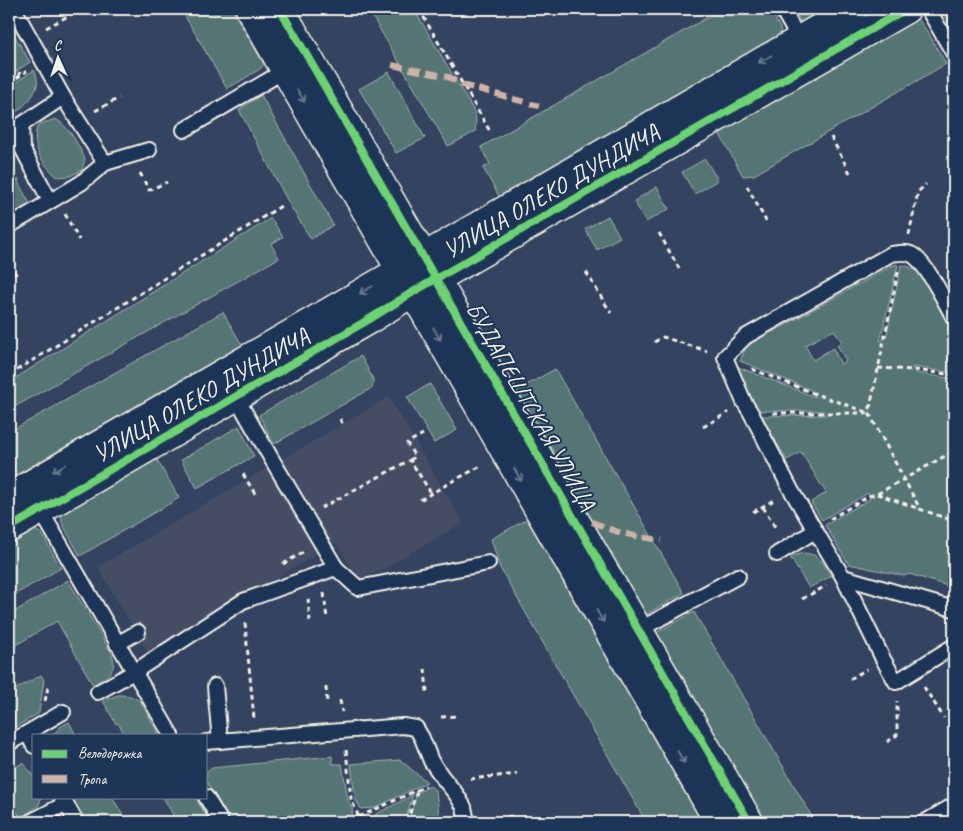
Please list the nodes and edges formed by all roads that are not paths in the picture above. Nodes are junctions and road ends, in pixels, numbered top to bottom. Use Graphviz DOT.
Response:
graph roads {
  1 [pos="14,9"];
  2 [pos="250,9"];
  3 [pos="280,9"];
  4 [pos="782,9"];
  5 [pos="853,9"];
  6 [pos="906,9"];
  7 [pos="928,9"];
  8 [pos="806,51"];
  9 [pos="954,54"];
  10 [pos="297,63"];
  11 [pos="63,97"];
  12 [pos="184,130"];
  13 [pos="149,150"];
  14 [pos="105,163"];
  15 [pos="53,199"];
  16 [pos="9,226"];
  17 [pos="418,274"];
  18 [pos="954,318"];
  19 [pos="229,385"];
  20 [pos="18,505"];
  21 [pos="815,531"];
  22 [pos="783,551"];
  23 [pos="488,563"];
  24 [pos="336,568"];
  25 [pos="738,576"];
  26 [pos="843,577"];
  27 [pos="954,609"];
  28 [pos="138,632"];
  29 [pos="627,637"];
  30 [pos="117,644"];
  31 [pos="954,646"];
  32 [pos="134,672"];
  33 [pos="215,686"];
  34 [pos="98,692"];
  35 [pos="63,712"];
  36 [pos="26,733"];
  37 [pos="170,734"];
  38 [pos="213,741"];
  39 [pos="9,743"];
  40 [pos="32,743"];
  41 [pos="207,798"];
  42 [pos="63,800"];
  43 [pos="954,805"];
  44 [pos="30,822"];
  45 [pos="76,822"];
  46 [pos="221,822"];
  47 [pos="467,822"];
  48 [pos="719,822"];
  49 [pos="749,822"];
  50 [pos="925,822"];
  1 -- 11 [label="lane"];
  2 -- 10 [label="street, БУДАПЕШТСКАЯ УЛИЦА"];
  3 -- 10 [label="street, БУДАПЕШТСКАЯ УЛИЦА"];
  4 -- 8 [label="lane"];
  5 -- 8 [label="street, УЛИЦА ОЛЕКО ДУНДИЧА"];
  6 -- 8 [label="street, УЛИЦА ОЛЕКО ДУНДИЧА"];
  7 -- 9 [label="lane"];
  8 -- 17 [label="street, УЛИЦА ОЛЕКО ДУНДИЧА"];
  10 -- 12 [label="lane"];
  10 -- 17 [label="street, БУДАПЕШТСКАЯ УЛИЦА"];
  11 -- 14 [label="lane"];
  11 -- 15 [label="lane"];
  13 -- 14 [label="lane"];
  14 -- 15 [label="lane"];
  15 -- 16 [label="lane"];
  17 -- 19 [label="street, УЛИЦА ОЛЕКО ДУНДИЧА"];
  17 -- 29 [label="street, БУДАПЕШТСКАЯ УЛИЦА"];
  18 -- 21 [label="lane"];
  19 -- 20 [label="street, УЛИЦА ОЛЕКО ДУНДИЧА"];
  19 -- 24 [label="lane"];
  20 -- 30 [label="lane"];
  21 -- 22 [label="lane"];
  21 -- 26 [label="lane"];
  23 -- 24 [label="lane"];
  24 -- 32 [label="lane"];
  25 -- 29 [label="lane"];
  26 -- 27 [label="lane"];
  26 -- 31 [label="lane"];
  28 -- 30 [label="lane"];
  29 -- 48 [label="street, БУДАПЕШТСКАЯ УЛИЦА, one-way"];
  29 -- 49 [label="street, БУДАПЕШТСКАЯ УЛИЦА"];
  30 -- 32 [label="lane"];
  32 -- 34 [label="lane"];
  32 -- 37 [label="lane"];
  33 -- 38 [label="lane"];
  35 -- 36 [label="lane"];
  36 -- 39 [label="lane"];
  36 -- 40 [label="lane"];
  38 -- 47 [label="lane"];
  41 -- 46 [label="lane"];
  42 -- 44 [label="lane"];
  42 -- 45 [label="lane"];
  43 -- 50 [label="lane"];
}
